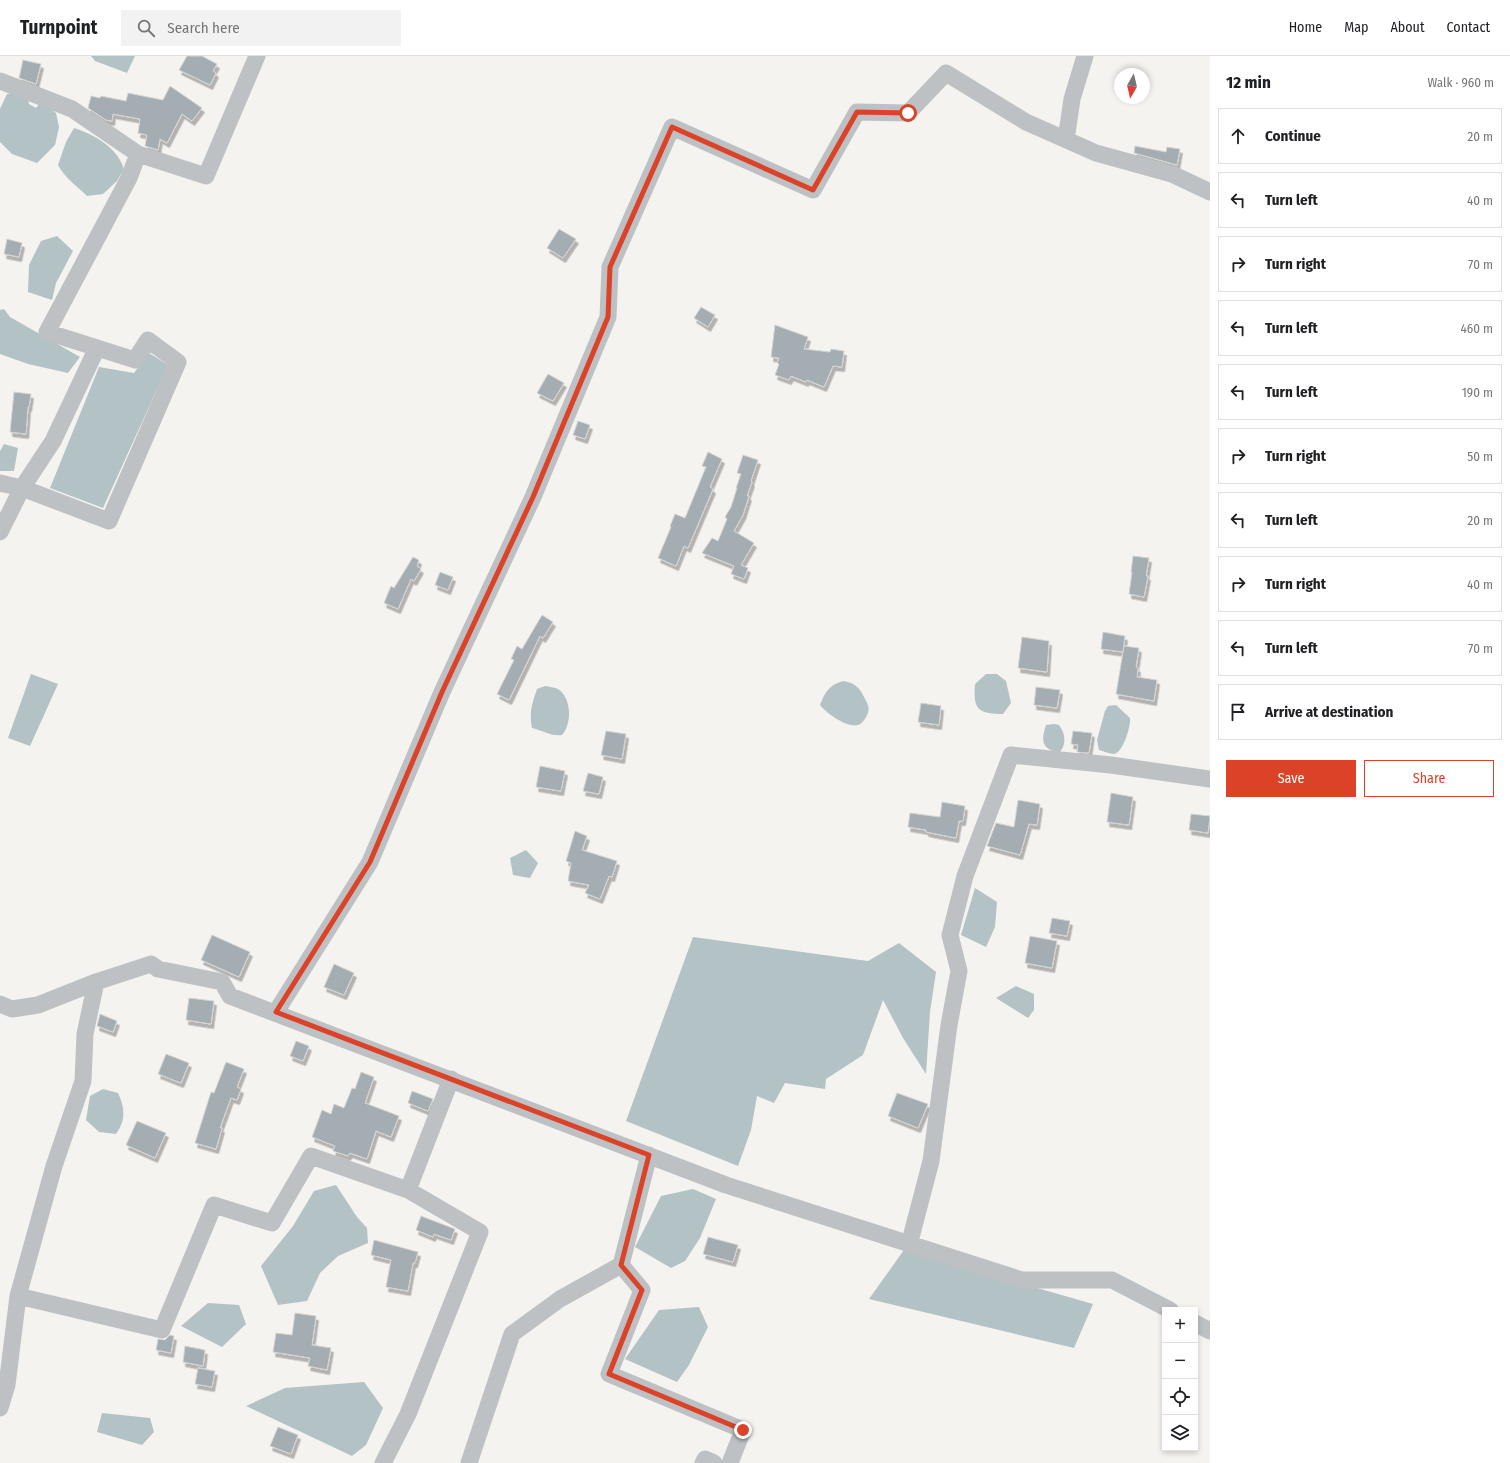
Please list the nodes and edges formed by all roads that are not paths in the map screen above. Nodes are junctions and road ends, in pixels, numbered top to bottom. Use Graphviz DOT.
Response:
graph roads {
  1 [pos="257,56"];
  2 [pos="1085,56"];
  3 [pos="0,81"];
  4 [pos="1066,140"];
  5 [pos="138,154"];
  6 [pos="1210,192"];
  7 [pos="97,348"];
  8 [pos="0,483"];
  9 [pos="22,488"];
  10 [pos="0,532"];
  11 [pos="1210,779"];
  12 [pos="96,982"];
  13 [pos="0,1004"];
  14 [pos="276,1012"];
  15 [pos="451,1079"];
  16 [pos="649,1155"];
  17 [pos="408,1190"];
  18 [pos="909,1245"];
  19 [pos="621,1265"];
  20 [pos="18,1296"];
  21 [pos="1164,1307"];
  22 [pos="7,1320"];
  23 [pos="1198,1325"];
  24 [pos="1210,1331"];
  25 [pos="0,1408"];
  26 [pos="383,1463"];
  27 [pos="469,1463"];
  28 [pos="703,1463"];
  29 [pos="714,1463"];
  30 [pos="730,1463"];
  1 -- 5 [label="street"];
  2 -- 4 [label="street"];
  3 -- 5 [label="street"];
  4 -- 6 [label="street"];
  4 -- 14 [label="street"];
  5 -- 7 [label="street"];
  7 -- 9 [label="street"];
  7 -- 9 [label="street"];
  8 -- 9 [label="street"];
  9 -- 10 [label="street"];
  11 -- 18 [label="street"];
  12 -- 13 [label="street"];
  12 -- 14 [label="street"];
  12 -- 20 [label="street"];
  14 -- 15 [label="street"];
  15 -- 16 [label="street"];
  15 -- 17 [label="street"];
  16 -- 18 [label="street"];
  16 -- 19 [label="street"];
  17 -- 20 [label="street"];
  17 -- 26 [label="street"];
  18 -- 21 [label="street"];
  19 -- 27 [label="street"];
  19 -- 30 [label="street"];
  20 -- 22 [label="street"];
  22 -- 25 [label="street"];
  23 -- 24 [label="street"];
  28 -- 29 [label="street"];
}
